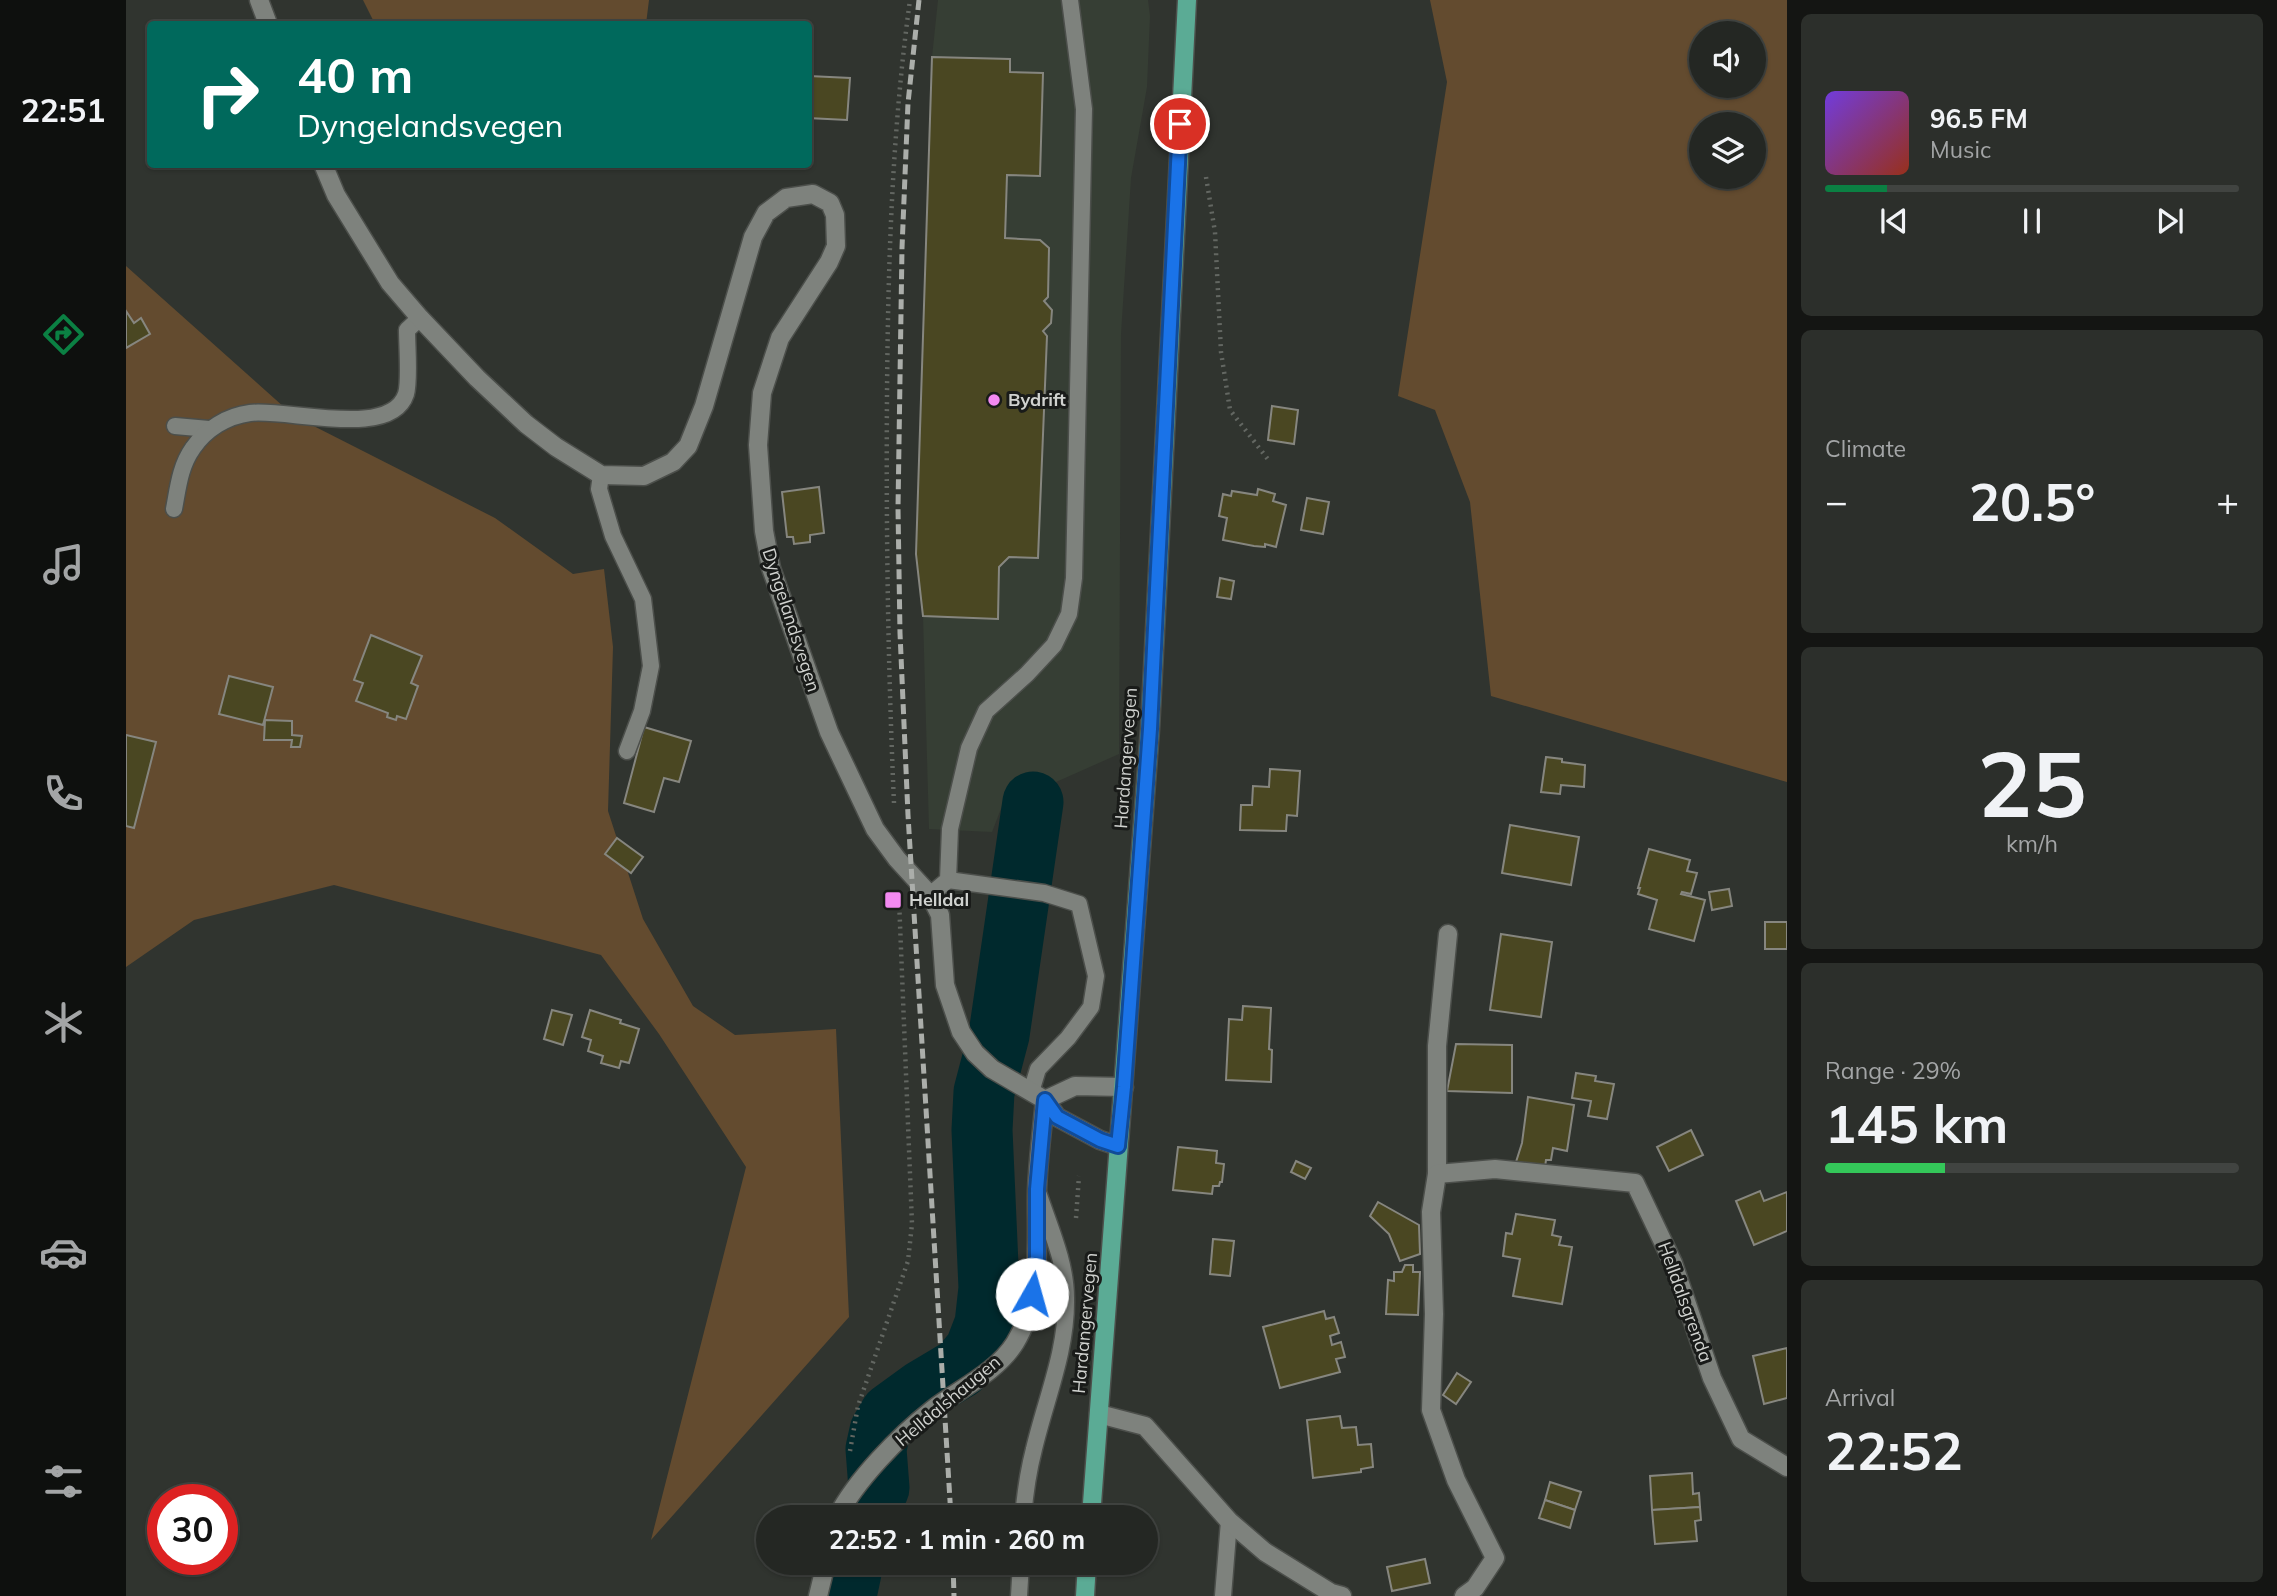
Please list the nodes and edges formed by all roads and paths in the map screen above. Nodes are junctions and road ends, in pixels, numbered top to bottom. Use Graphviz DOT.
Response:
graph roads {
  1 [pos="259,0"];
  2 [pos="910,0"];
  3 [pos="1070,0"];
  4 [pos="1187,0"];
  5 [pos="267,21"];
  6 [pos="1178,149"];
  7 [pos="325,168"];
  8 [pos="420,318"];
  9 [pos="175,426"];
  10 [pos="209,429"];
  11 [pos="1270,462"];
  12 [pos="601,475"];
  13 [pos="174,509"];
  14 [pos="626,751"];
  15 [pos="894,813"];
  16 [pos="897,859"];
  17 [pos="948,880"];
  18 [pos="930,895"];
  19 [pos="1448,934"];
  20 [pos="1124,1087"];
  21 [pos="1031,1092"];
  22 [pos="1118,1146"];
  23 [pos="1437,1174"];
  24 [pos="1037,1189"];
  25 [pos="1099,1414"];
  26 [pos="1787,1467"];
  27 [pos="859,1483"];
  28 [pos="844,1505"];
  29 [pos="1024,1505"];
  30 [pos="1092,1505"];
  31 [pos="1229,1521"];
  32 [pos="823,1575"];
  33 [pos="1020,1575"];
  34 [pos="1086,1575"];
  35 [pos="818,1596"];
  36 [pos="1019,1596"];
  37 [pos="1084,1596"];
  38 [pos="1223,1596"];
  39 [pos="1342,1596"];
  40 [pos="1464,1596"];
  1 -- 5 [label="street"];
  2 -- 15 [label="path"];
  3 -- 17 [label="lane"];
  4 -- 6 [label="main road, Hardangervegen"];
  6 -- 11 [label="path"];
  6 -- 20 [label="main road, Hardangervegen"];
  7 -- 8 [label="street"];
  8 -- 10 [label="lane"];
  8 -- 12 [label="street"];
  9 -- 10 [label="lane"];
  10 -- 13 [label="lane"];
  12 -- 14 [label="lane"];
  12 -- 16 [label="street, Dyngelandsvegen"];
  16 -- 18 [label="street, Dyngelandsvegen"];
  16 -- 27 [label="path"];
  17 -- 18 [label="lane"];
  17 -- 21 [label="lane"];
  18 -- 21 [label="street, Dyngelandsvegen"];
  19 -- 23 [label="street"];
  20 -- 21 [label="street"];
  20 -- 22 [label="main road, Hardangervegen"];
  21 -- 22 [label="street, Dyngelandsvegen"];
  21 -- 24 [label="street, Helldalshaugen"];
  22 -- 25 [label="main road, Hardangervegen"];
  23 -- 26 [label="street, Helldalsgrenda"];
  23 -- 40 [label="street"];
  24 -- 27 [label="street, Helldalshaugen"];
  24 -- 29 [label="lane, Helldalshaugen"];
  25 -- 30 [label="main road, Hardangervegen"];
  25 -- 31 [label="street"];
  27 -- 28 [label="street, Helldalshaugen"];
  31 -- 38 [label="lane"];
  31 -- 39 [label="street"];
  32 -- 35 [label="street"];
  33 -- 36 [label="lane"];
  34 -- 37 [label="main road"];
}
